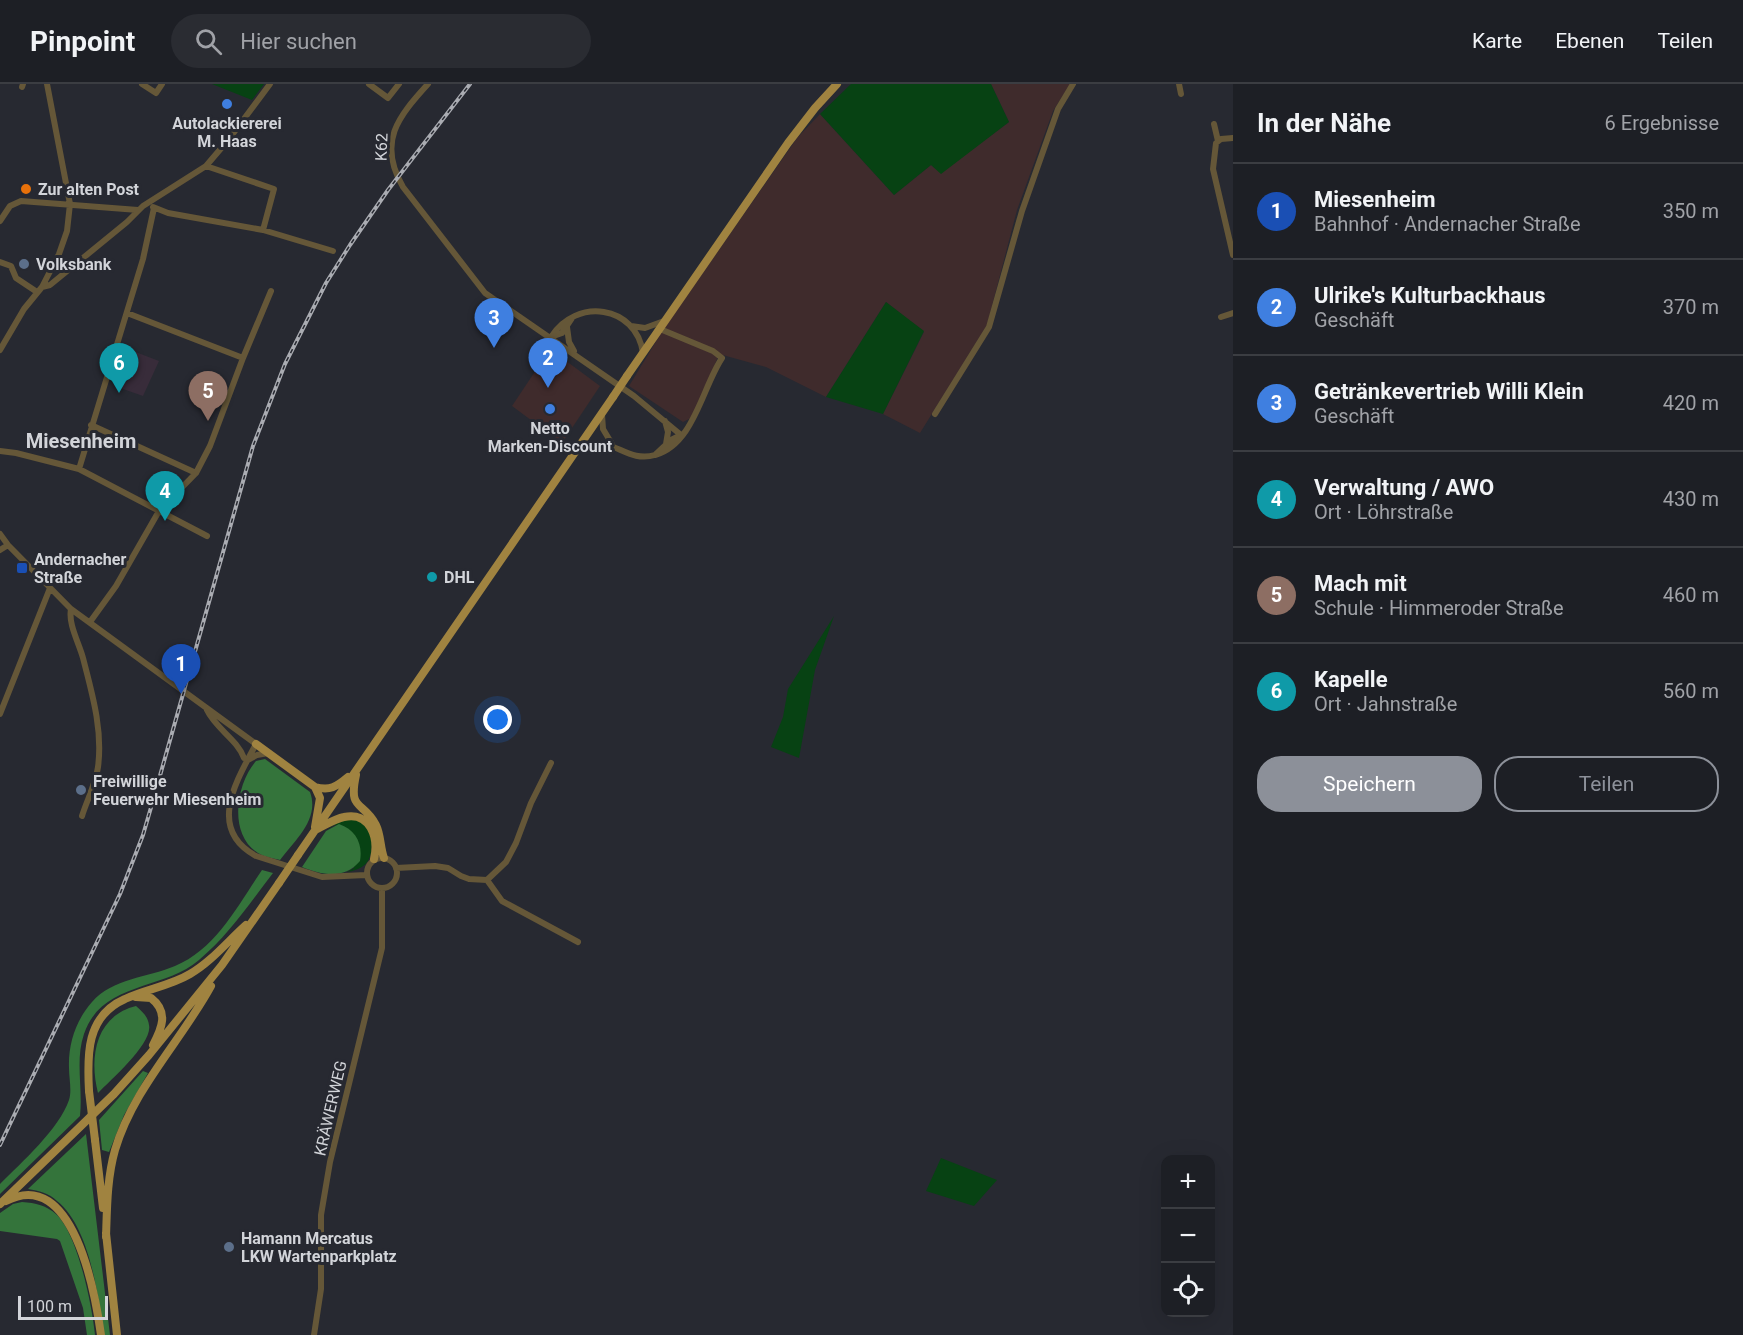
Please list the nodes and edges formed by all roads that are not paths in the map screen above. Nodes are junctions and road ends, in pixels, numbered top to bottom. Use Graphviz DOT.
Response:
graph roads {
  1 [pos="47,84"];
  2 [pos="142,84"];
  3 [pos="162,84"];
  4 [pos="270,84"];
  5 [pos="369,84"];
  6 [pos="399,84"];
  7 [pos="428,84"];
  8 [pos="837,84"];
  9 [pos="1073,84"];
  10 [pos="1179,84"];
  11 [pos="1181,94"];
  12 [pos="1214,124"];
  13 [pos="1233,138"];
  14 [pos="1218,141"];
  15 [pos="206,166"];
  16 [pos="151,201"];
  17 [pos="70,204"];
  18 [pos="154,208"];
  19 [pos="138,210"];
  20 [pos="0,221"];
  21 [pos="263,230"];
  22 [pos="333,250"];
  23 [pos="1233,255"];
  24 [pos="0,262"];
  25 [pos="40,290"];
  26 [pos="271,291"];
  27 [pos="127,313"];
  28 [pos="1233,313"];
  29 [pos="574,316"];
  30 [pos="1221,317"];
  31 [pos="667,319"];
  32 [pos="567,326"];
  33 [pos="630,326"];
  34 [pos="660,329"];
  35 [pos="551,337"];
  36 [pos="0,350"];
  37 [pos="644,353"];
  38 [pos="576,354"];
  39 [pos="243,358"];
  40 [pos="602,414"];
  41 [pos="935,414"];
  42 [pos="665,421"];
  43 [pos="91,425"];
  44 [pos="681,435"];
  45 [pos="666,444"];
  46 [pos="615,446"];
  47 [pos="579,447"];
  48 [pos="0,451"];
  49 [pos="655,455"];
  50 [pos="79,469"];
  51 [pos="196,473"];
  52 [pos="159,511"];
  53 [pos="0,534"];
  54 [pos="207,536"];
  55 [pos="8,545"];
  56 [pos="0,550"];
  57 [pos="50,588"];
  58 [pos="71,609"];
  59 [pos="90,622"];
  60 [pos="206,707"];
  61 [pos="0,714"];
  62 [pos="256,744"];
  63 [pos="268,753"];
  64 [pos="246,760"];
  65 [pos="552,763"];
  66 [pos="357,769"];
  67 [pos="315,787"];
  68 [pos="82,816"];
  69 [pos="315,831"];
  70 [pos="384,858"];
  71 [pos="374,859"];
  72 [pos="396,868"];
  73 [pos="366,875"];
  74 [pos="487,880"];
  75 [pos="382,888"];
  76 [pos="257,914"];
  77 [pos="578,942"];
  78 [pos="222,965"];
  79 [pos="124,999"];
  80 [pos="149,1055"];
  81 [pos="0,1204"];
  82 [pos="106,1237"];
  83 [pos="101,1335"];
  84 [pos="117,1335"];
  85 [pos="314,1335"];
  1 -- 17 [label="street"];
  2 -- 3 [label="street"];
  4 -- 15 [label="street"];
  5 -- 6 [label="street"];
  7 -- 35 [label="street, K62"];
  8 -- 31 [label="main road"];
  9 -- 41 [label="street"];
  10 -- 11 [label="street"];
  12 -- 14 [label="street"];
  13 -- 14 [label="street"];
  14 -- 23 [label="street"];
  15 -- 16 [label="street"];
  15 -- 21 [label="street"];
  16 -- 18 [label="street"];
  16 -- 19 [label="street"];
  17 -- 19 [label="street"];
  17 -- 20 [label="street"];
  17 -- 25 [label="street"];
  18 -- 21 [label="street"];
  18 -- 27 [label="street"];
  19 -- 25 [label="street"];
  21 -- 22 [label="street"];
  24 -- 25 [label="street"];
  25 -- 36 [label="street"];
  26 -- 39 [label="street"];
  27 -- 39 [label="street"];
  27 -- 43 [label="street"];
  28 -- 30 [label="street"];
  29 -- 32 [label="street"];
  29 -- 33 [label="street"];
  29 -- 35 [label="street"];
  31 -- 33 [label="street"];
  31 -- 34 [label="main road"];
  32 -- 35 [label="street"];
  32 -- 38 [label="street"];
  33 -- 37 [label="street"];
  34 -- 37 [label="main road"];
  34 -- 44 [label="street"];
  35 -- 38 [label="street, K62"];
  37 -- 40 [label="main road, bridge"];
  38 -- 42 [label="street, K62"];
  39 -- 51 [label="street"];
  40 -- 46 [label="street"];
  40 -- 47 [label="main road"];
  42 -- 44 [label="street, K62"];
  42 -- 45 [label="street"];
  43 -- 50 [label="street"];
  43 -- 51 [label="street"];
  44 -- 45 [label="street"];
  44 -- 49 [label="street"];
  45 -- 49 [label="street"];
  46 -- 47 [label="street"];
  46 -- 49 [label="street"];
  47 -- 66 [label="main road"];
  48 -- 50 [label="street"];
  50 -- 52 [label="street"];
  51 -- 52 [label="street"];
  52 -- 54 [label="street"];
  52 -- 59 [label="street"];
  53 -- 55 [label="street"];
  55 -- 56 [label="street"];
  55 -- 57 [label="street"];
  57 -- 58 [label="street"];
  57 -- 61 [label="street"];
  58 -- 59 [label="street"];
  58 -- 68 [label="street"];
  59 -- 60 [label="street"];
  60 -- 62 [label="street"];
  60 -- 64 [label="street"];
  62 -- 63 [label="main road"];
  62 -- 64 [label="street"];
  63 -- 64 [label="street"];
  63 -- 67 [label="main road"];
  64 -- 73 [label="street"];
  65 -- 74 [label="street"];
  66 -- 67 [label="main road"];
  66 -- 69 [label="main road"];
  66 -- 70 [label="main road"];
  67 -- 69 [label="main road"];
  69 -- 71 [label="main road"];
  69 -- 76 [label="main road, bridge"];
  70 -- 71 [label="street"];
  70 -- 72 [label="street"];
  71 -- 73 [label="street"];
  72 -- 74 [label="street"];
  72 -- 75 [label="street"];
  73 -- 75 [label="street"];
  74 -- 77 [label="street"];
  75 -- 85 [label="street, KRÄWERWEG"];
  76 -- 78 [label="main road"];
  76 -- 79 [label="main road"];
  78 -- 80 [label="main road"];
  78 -- 82 [label="main road"];
  79 -- 80 [label="main road"];
  79 -- 82 [label="main road, bridge"];
  80 -- 81 [label="main road"];
  81 -- 83 [label="main road"];
  82 -- 84 [label="main road"];
}
